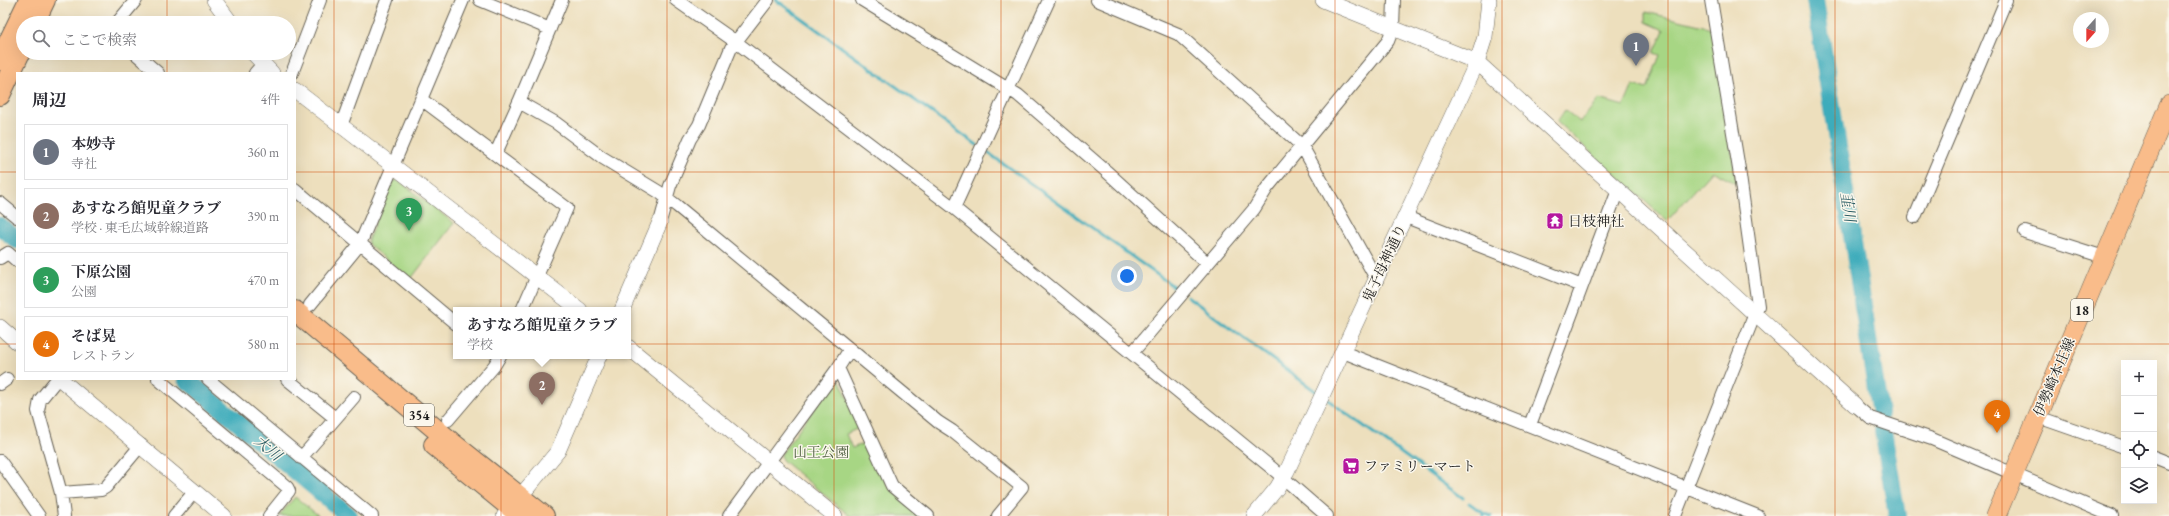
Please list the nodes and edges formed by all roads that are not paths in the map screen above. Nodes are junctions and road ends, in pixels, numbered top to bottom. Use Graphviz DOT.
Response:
graph roads {
  1 [pos="29,0"];
  2 [pos="45,0"];
  3 [pos="136,0"];
  4 [pos="214,0"];
  5 [pos="320,0"];
  6 [pos="387,0"];
  7 [pos="463,0"];
  8 [pos="480,0"];
  9 [pos="562,0"];
  10 [pos="676,0"];
  11 [pos="768,0"];
  12 [pos="862,0"];
  13 [pos="1049,0"];
  14 [pos="1097,0"];
  15 [pos="1323,0"];
  16 [pos="1394,0"];
  17 [pos="1489,0"];
  18 [pos="1711,0"];
  19 [pos="2006,0"];
  20 [pos="24,16"];
  21 [pos="37,16"];
  22 [pos="123,16"];
  23 [pos="226,16"];
  24 [pos="1393,28"];
  25 [pos="550,29"];
  26 [pos="736,42"];
  27 [pos="16,45"];
  28 [pos="16,60"];
  29 [pos="143,60"];
  30 [pos="1477,62"];
  31 [pos="157,72"];
  32 [pos="292,72"];
  33 [pos="6,79"];
  34 [pos="1009,90"];
  35 [pos="296,91"];
  36 [pos="421,99"];
  37 [pos="519,102"];
  38 [pos="2169,104"];
  39 [pos="341,126"];
  40 [pos="1302,146"];
  41 [pos="496,153"];
  42 [pos="393,166"];
  43 [pos="296,190"];
  44 [pos="1618,190"];
  45 [pos="666,198"];
  46 [pos="0,203"];
  47 [pos="954,208"];
  48 [pos="16,216"];
  49 [pos="1406,217"];
  50 [pos="1915,217"];
  51 [pos="660,222"];
  52 [pos="2025,232"];
  53 [pos="360,244"];
  54 [pos="2104,257"];
  55 [pos="0,258"];
  56 [pos="16,260"];
  57 [pos="1206,263"];
  58 [pos="537,277"];
  59 [pos="1377,280"];
  60 [pos="1582,286"];
  61 [pos="523,307"];
  62 [pos="576,307"];
  63 [pos="623,307"];
  64 [pos="303,308"];
  65 [pos="1755,312"];
  66 [pos="453,322"];
  67 [pos="0,328"];
  68 [pos="296,330"];
  69 [pos="16,341"];
  70 [pos="850,348"];
  71 [pos="631,349"];
  72 [pos="1343,352"];
  73 [pos="1132,353"];
  74 [pos="496,359"];
  75 [pos="598,359"];
  76 [pos="838,368"];
  77 [pos="56,380"];
  78 [pos="61,380"];
  79 [pos="159,380"];
  80 [pos="212,380"];
  81 [pos="288,380"];
  82 [pos="222,383"];
  83 [pos="354,397"];
  84 [pos="1855,405"];
  85 [pos="2038,417"];
  86 [pos="335,418"];
  87 [pos="448,420"];
  88 [pos="1530,425"];
  89 [pos="141,446"];
  90 [pos="2121,446"];
  91 [pos="302,458"];
  92 [pos="2157,459"];
  93 [pos="769,462"];
  94 [pos="2169,463"];
  95 [pos="2,466"];
  96 [pos="2014,473"];
  97 [pos="1283,479"];
  98 [pos="1686,488"];
  99 [pos="195,491"];
  100 [pos="60,493"];
  101 [pos="514,509"];
  102 [pos="39,516"];
  103 [pos="64,516"];
  104 [pos="174,516"];
  105 [pos="224,516"];
  106 [pos="269,516"];
  107 [pos="372,516"];
  108 [pos="544,516"];
  109 [pos="729,516"];
  110 [pos="835,516"];
  111 [pos="928,516"];
  112 [pos="998,516"];
  113 [pos="1254,516"];
  114 [pos="1326,516"];
  115 [pos="1675,516"];
  116 [pos="1758,516"];
  117 [pos="1996,516"];
  118 [pos="2112,516"];
  1 -- 20 [label="highway"];
  2 -- 21 [label="highway"];
  3 -- 22 [label="street"];
  4 -- 23 [label="street"];
  5 -- 32 [label="street"];
  6 -- 39 [label="street"];
  7 -- 36 [label="street"];
  8 -- 25 [label="street"];
  9 -- 25 [label="street"];
  10 -- 26 [label="street"];
  11 -- 26 [label="street"];
  12 -- 34 [label="street"];
  13 -- 34 [label="street"];
  14 -- 40 [label="street"];
  15 -- 24 [label="street"];
  16 -- 24 [label="street"];
  17 -- 30 [label="street, 鬼子母神通り"];
  18 -- 65 [label="street"];
  19 -- 50 [label="street"];
  24 -- 30 [label="street"];
  24 -- 40 [label="street"];
  25 -- 37 [label="street"];
  26 -- 45 [label="street"];
  26 -- 47 [label="street"];
  27 -- 33 [label="highway"];
  28 -- 33 [label="highway"];
  29 -- 31 [label="street"];
  30 -- 44 [label="street"];
  30 -- 49 [label="street, 鬼子母神通り"];
  34 -- 47 [label="street"];
  34 -- 57 [label="street"];
  35 -- 39 [label="street"];
  36 -- 41 [label="street"];
  36 -- 42 [label="street"];
  37 -- 41 [label="street"];
  37 -- 45 [label="street"];
  38 -- 54 [label="main road, 伊勢崎本庄線 / 18"];
  39 -- 42 [label="street"];
  40 -- 57 [label="street"];
  40 -- 59 [label="street"];
  41 -- 58 [label="street"];
  42 -- 53 [label="street"];
  42 -- 58 [label="street"];
  43 -- 53 [label="street"];
  44 -- 60 [label="street"];
  44 -- 65 [label="street"];
  45 -- 51 [label="street"];
  45 -- 70 [label="street"];
  46 -- 48 [label="street"];
  47 -- 73 [label="street"];
  49 -- 59 [label="street, 鬼子母神通り"];
  49 -- 60 [label="street"];
  51 -- 63 [label="street"];
  52 -- 54 [label="street"];
  53 -- 64 [label="street"];
  53 -- 66 [label="street"];
  54 -- 85 [label="main road, 伊勢崎本庄線 / 18"];
  55 -- 56 [label="street"];
  57 -- 73 [label="street"];
  58 -- 61 [label="street"];
  58 -- 62 [label="street"];
  59 -- 72 [label="street, 鬼子母神通り"];
  60 -- 88 [label="street"];
  64 -- 101 [label="highway, 354"];
  65 -- 84 [label="street"];
  65 -- 98 [label="street"];
  67 -- 69 [label="street"];
  68 -- 101 [label="highway, 354"];
  70 -- 76 [label="street"];
  70 -- 112 [label="street"];
  71 -- 93 [label="street"];
  72 -- 88 [label="street"];
  72 -- 97 [label="street, 鬼子母神通り"];
  73 -- 97 [label="street"];
  74 -- 87 [label="street"];
  75 -- 101 [label="street"];
  76 -- 93 [label="street"];
  76 -- 111 [label="street"];
  77 -- 100 [label="street"];
  78 -- 89 [label="street"];
  79 -- 106 [label="street"];
  80 -- 82 [label="street"];
  81 -- 86 [label="street"];
  82 -- 91 [label="street"];
  83 -- 86 [label="street"];
  84 -- 96 [label="street"];
  85 -- 90 [label="street"];
  85 -- 96 [label="main road, 伊勢崎本庄線 / 18"];
  86 -- 91 [label="street"];
  88 -- 98 [label="street"];
  89 -- 99 [label="street"];
  89 -- 100 [label="street"];
  91 -- 107 [label="street"];
  92 -- 94 [label="street"];
  93 -- 109 [label="street"];
  93 -- 110 [label="street"];
  95 -- 102 [label="street"];
  96 -- 117 [label="main road, 伊勢崎本庄線 / 18"];
  96 -- 118 [label="street"];
  97 -- 113 [label="street, 鬼子母神通り"];
  97 -- 114 [label="street"];
  98 -- 115 [label="street"];
  98 -- 116 [label="street"];
  99 -- 104 [label="street"];
  99 -- 105 [label="street"];
  100 -- 103 [label="street"];
  101 -- 108 [label="highway, 354"];
}
